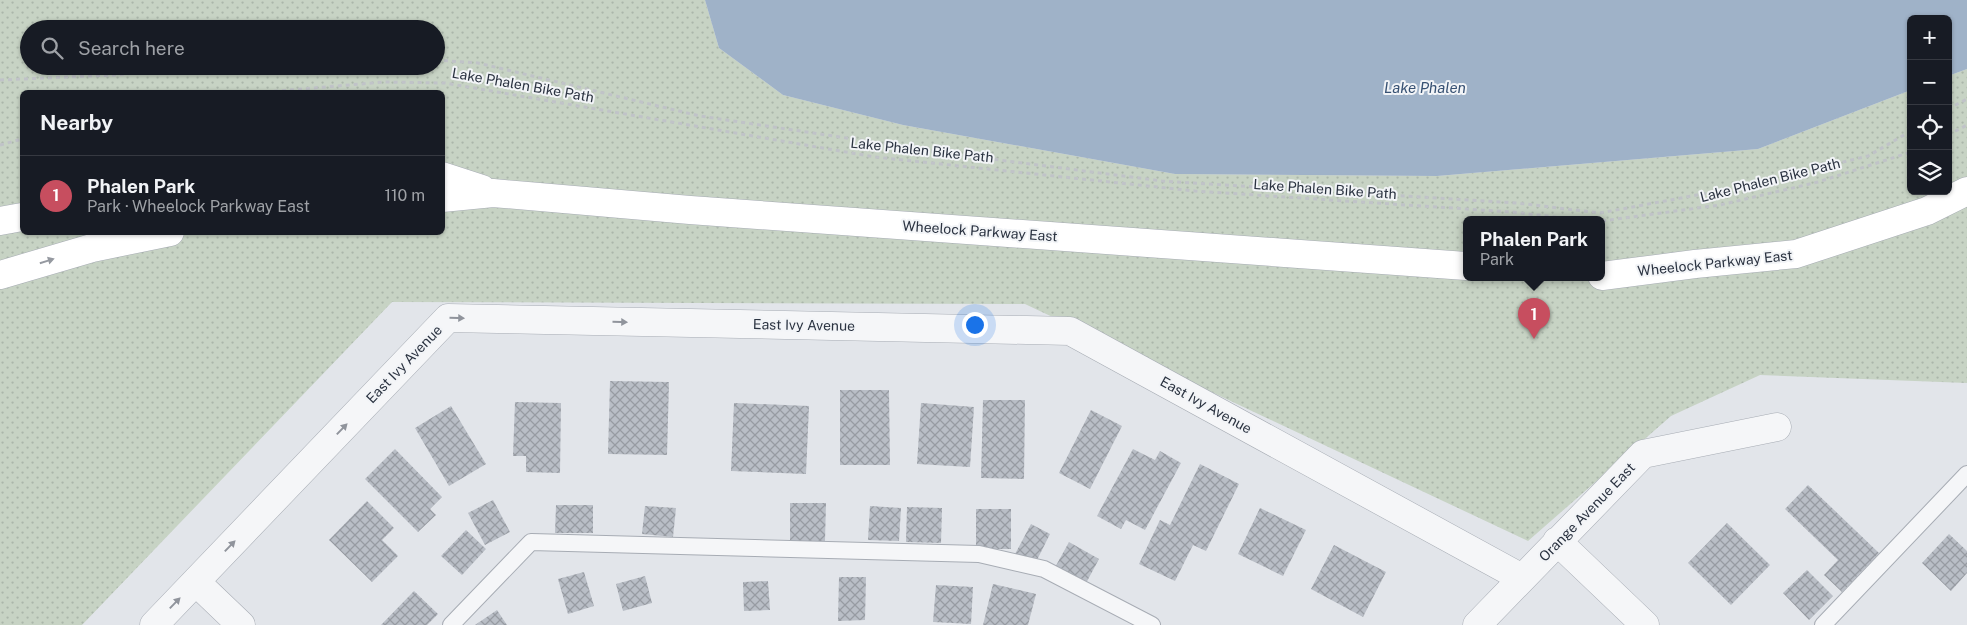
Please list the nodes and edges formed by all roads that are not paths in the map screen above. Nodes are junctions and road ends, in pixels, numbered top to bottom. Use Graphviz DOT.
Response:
graph roads {
  1 [pos="445,177"];
  2 [pos="1967,191"];
  3 [pos="493,193"];
  4 [pos="445,198"];
  5 [pos="20,217"];
  6 [pos="0,221"];
  7 [pos="155,235"];
  8 [pos="1463,266"];
  9 [pos="0,275"];
  10 [pos="1605,276"];
  11 [pos="1777,427"];
  12 [pos="1967,474"];
  13 [pos="1558,541"];
  14 [pos="1522,578"];
  15 [pos="196,582"];
  16 [pos="154,625"];
  17 [pos="241,625"];
  18 [pos="451,625"];
  19 [pos="1152,625"];
  20 [pos="1477,625"];
  21 [pos="1645,625"];
  22 [pos="1823,625"];
  1 -- 3 [label="street, Wheelock Parkway East"];
  2 -- 10 [label="street, Wheelock Parkway East"];
  3 -- 4 [label="street, Wheelock Parkway East"];
  3 -- 8 [label="street, Wheelock Parkway East"];
  5 -- 6 [label="street"];
  9 -- 7 [label="street, one-way"];
  11 -- 13 [label="street, Orange Avenue East"];
  12 -- 22 [label="lane"];
  13 -- 14 [label="street, Orange Avenue East"];
  13 -- 21 [label="street"];
  15 -- 14 [label="street, East Ivy Avenue, one-way"];
  14 -- 20 [label="street, Orange Avenue East"];
  16 -- 15 [label="street, East Ivy Avenue, one-way"];
  15 -- 17 [label="street"];
  18 -- 19 [label="lane"];
}
